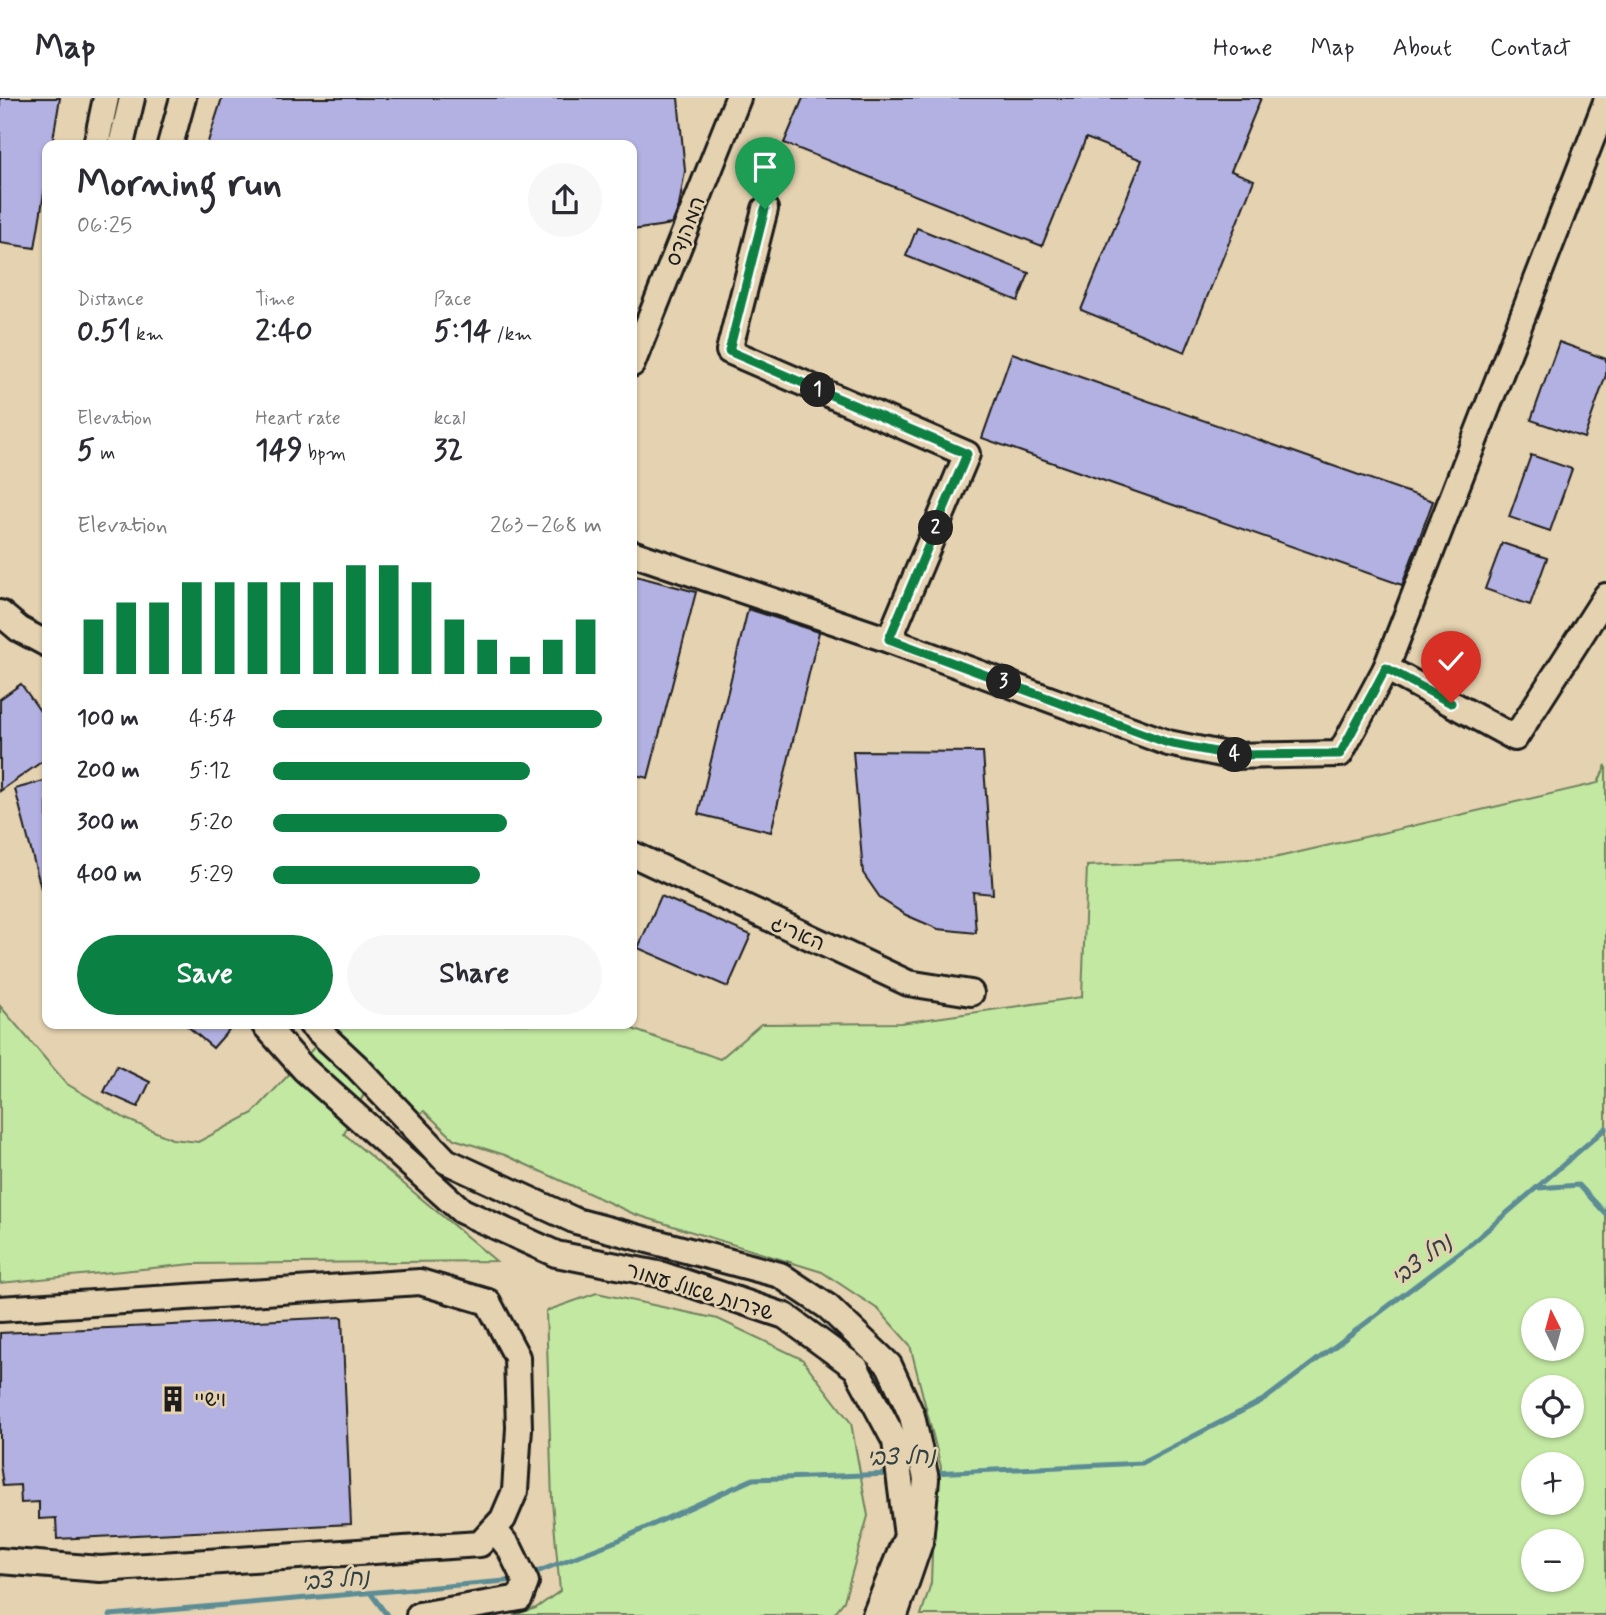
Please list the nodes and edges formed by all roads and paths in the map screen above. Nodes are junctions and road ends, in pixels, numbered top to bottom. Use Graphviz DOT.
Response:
graph roads {
  1 [pos="106,98"];
  2 [pos="132,98"];
  3 [pos="183,98"];
  4 [pos="737,98"];
  5 [pos="1606,102"];
  6 [pos="97,140"];
  7 [pos="122,140"];
  8 [pos="171,140"];
  9 [pos="765,209"];
  10 [pos="637,350"];
  11 [pos="637,555"];
  12 [pos="1606,596"];
  13 [pos="0,613"];
  14 [pos="889,639"];
  15 [pos="42,641"];
  16 [pos="1386,668"];
  17 [pos="637,856"];
  18 [pos="971,993"];
  19 [pos="268,1029"];
  20 [pos="316,1029"];
  21 [pos="0,1309"];
  22 [pos="494,1529"];
  23 [pos="0,1561"];
  24 [pos="419,1615"];
  25 [pos="875,1615"];
  26 [pos="895,1615"];
  1 -- 6 [label="street"];
  2 -- 7 [label="street"];
  3 -- 8 [label="street"];
  4 -- 10 [label="street, המהנדס"];
  5 -- 16 [label="street"];
  9 -- 14 [label="street"];
  11 -- 14 [label="street"];
  12 -- 16 [label="street"];
  13 -- 15 [label="street"];
  14 -- 16 [label="street"];
  17 -- 18 [label="street, האריג"];
  19 -- 25 [label="street, שדרות שאול עמור"];
  20 -- 26 [label="street, שדרות שאול עמור"];
  21 -- 22 [label="street"];
  22 -- 23 [label="street"];
  22 -- 24 [label="street"];
}
